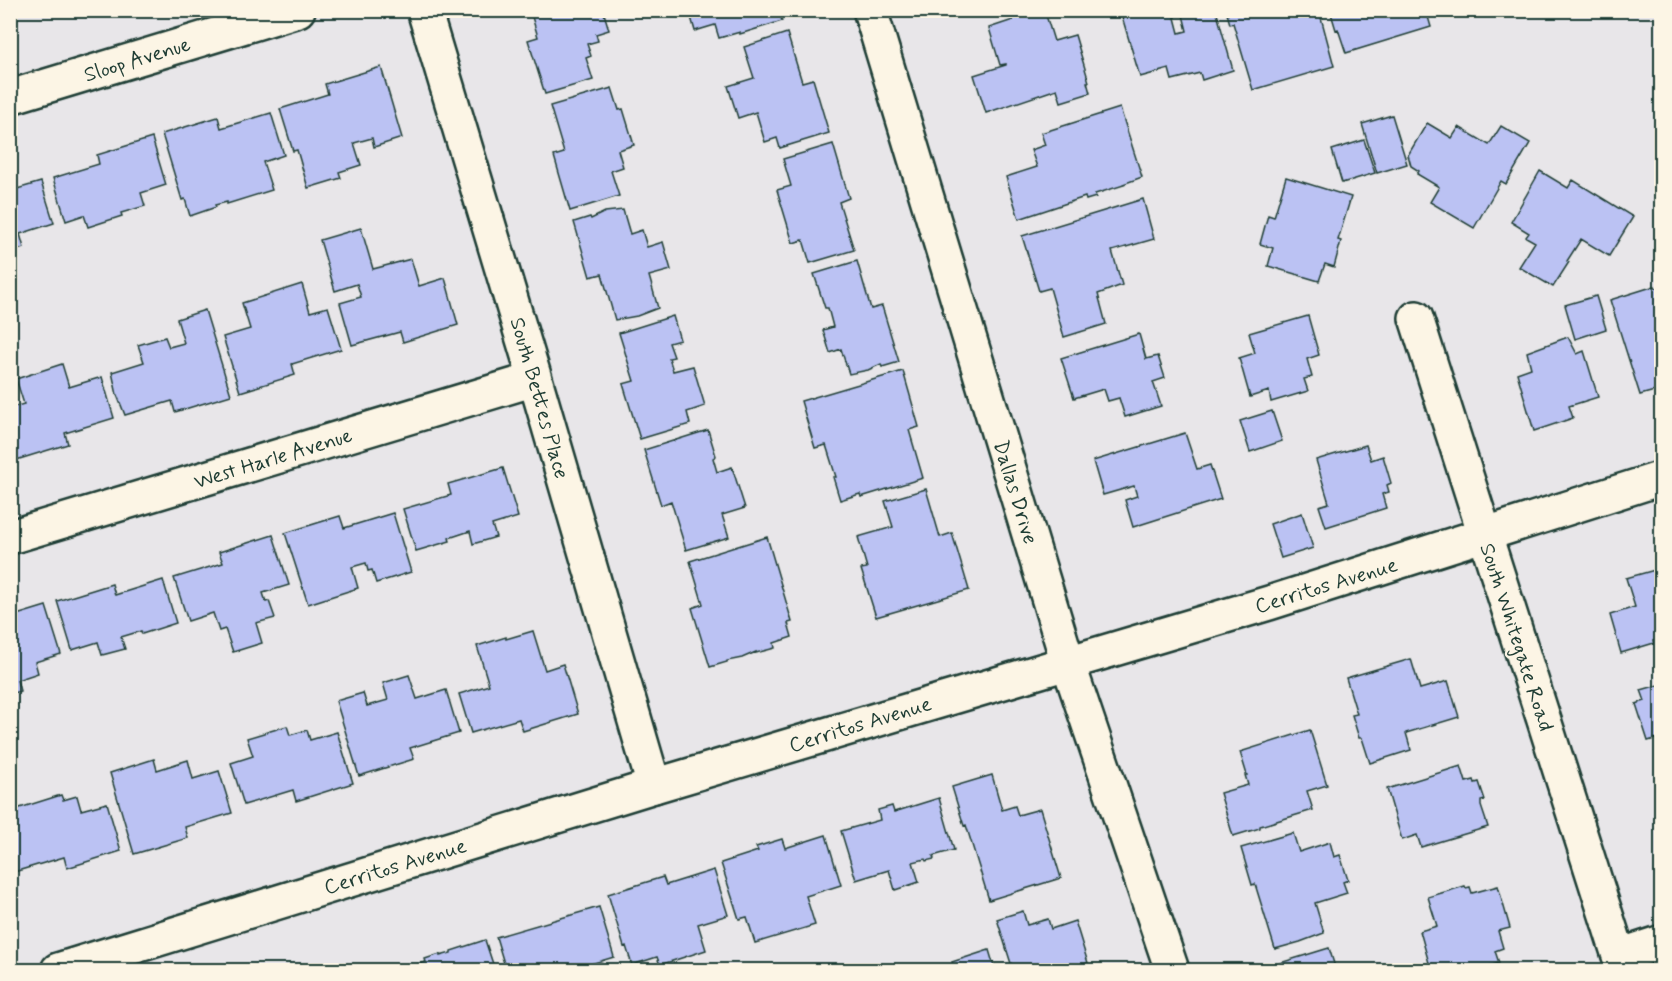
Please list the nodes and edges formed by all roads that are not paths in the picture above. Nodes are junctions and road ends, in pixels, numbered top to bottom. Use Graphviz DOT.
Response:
graph roads {
  1 [pos="298,10"];
  2 [pos="424,10"];
  3 [pos="870,10"];
  4 [pos="10,97"];
  5 [pos="1416,318"];
  6 [pos="535,379"];
  7 [pos="1662,478"];
  8 [pos="1484,535"];
  9 [pos="10,537"];
  10 [pos="1068,663"];
  11 [pos="654,786"];
  12 [pos="1662,942"];
  13 [pos="58,970"];
  14 [pos="1172,970"];
  1 -- 4 [label="street, Sloop Avenue"];
  2 -- 6 [label="street, South Bettes Place"];
  3 -- 10 [label="street, Dallas Drive"];
  5 -- 8 [label="street, South Whitegate Road"];
  6 -- 9 [label="street, West Harle Avenue"];
  6 -- 11 [label="street, South Bettes Place"];
  7 -- 8 [label="street, Cerritos Avenue"];
  8 -- 10 [label="street, Cerritos Avenue"];
  8 -- 12 [label="street, South Whitegate Road"];
  10 -- 11 [label="street, Cerritos Avenue"];
  10 -- 14 [label="street, Dallas Drive"];
  11 -- 13 [label="street, Cerritos Avenue"];
}
